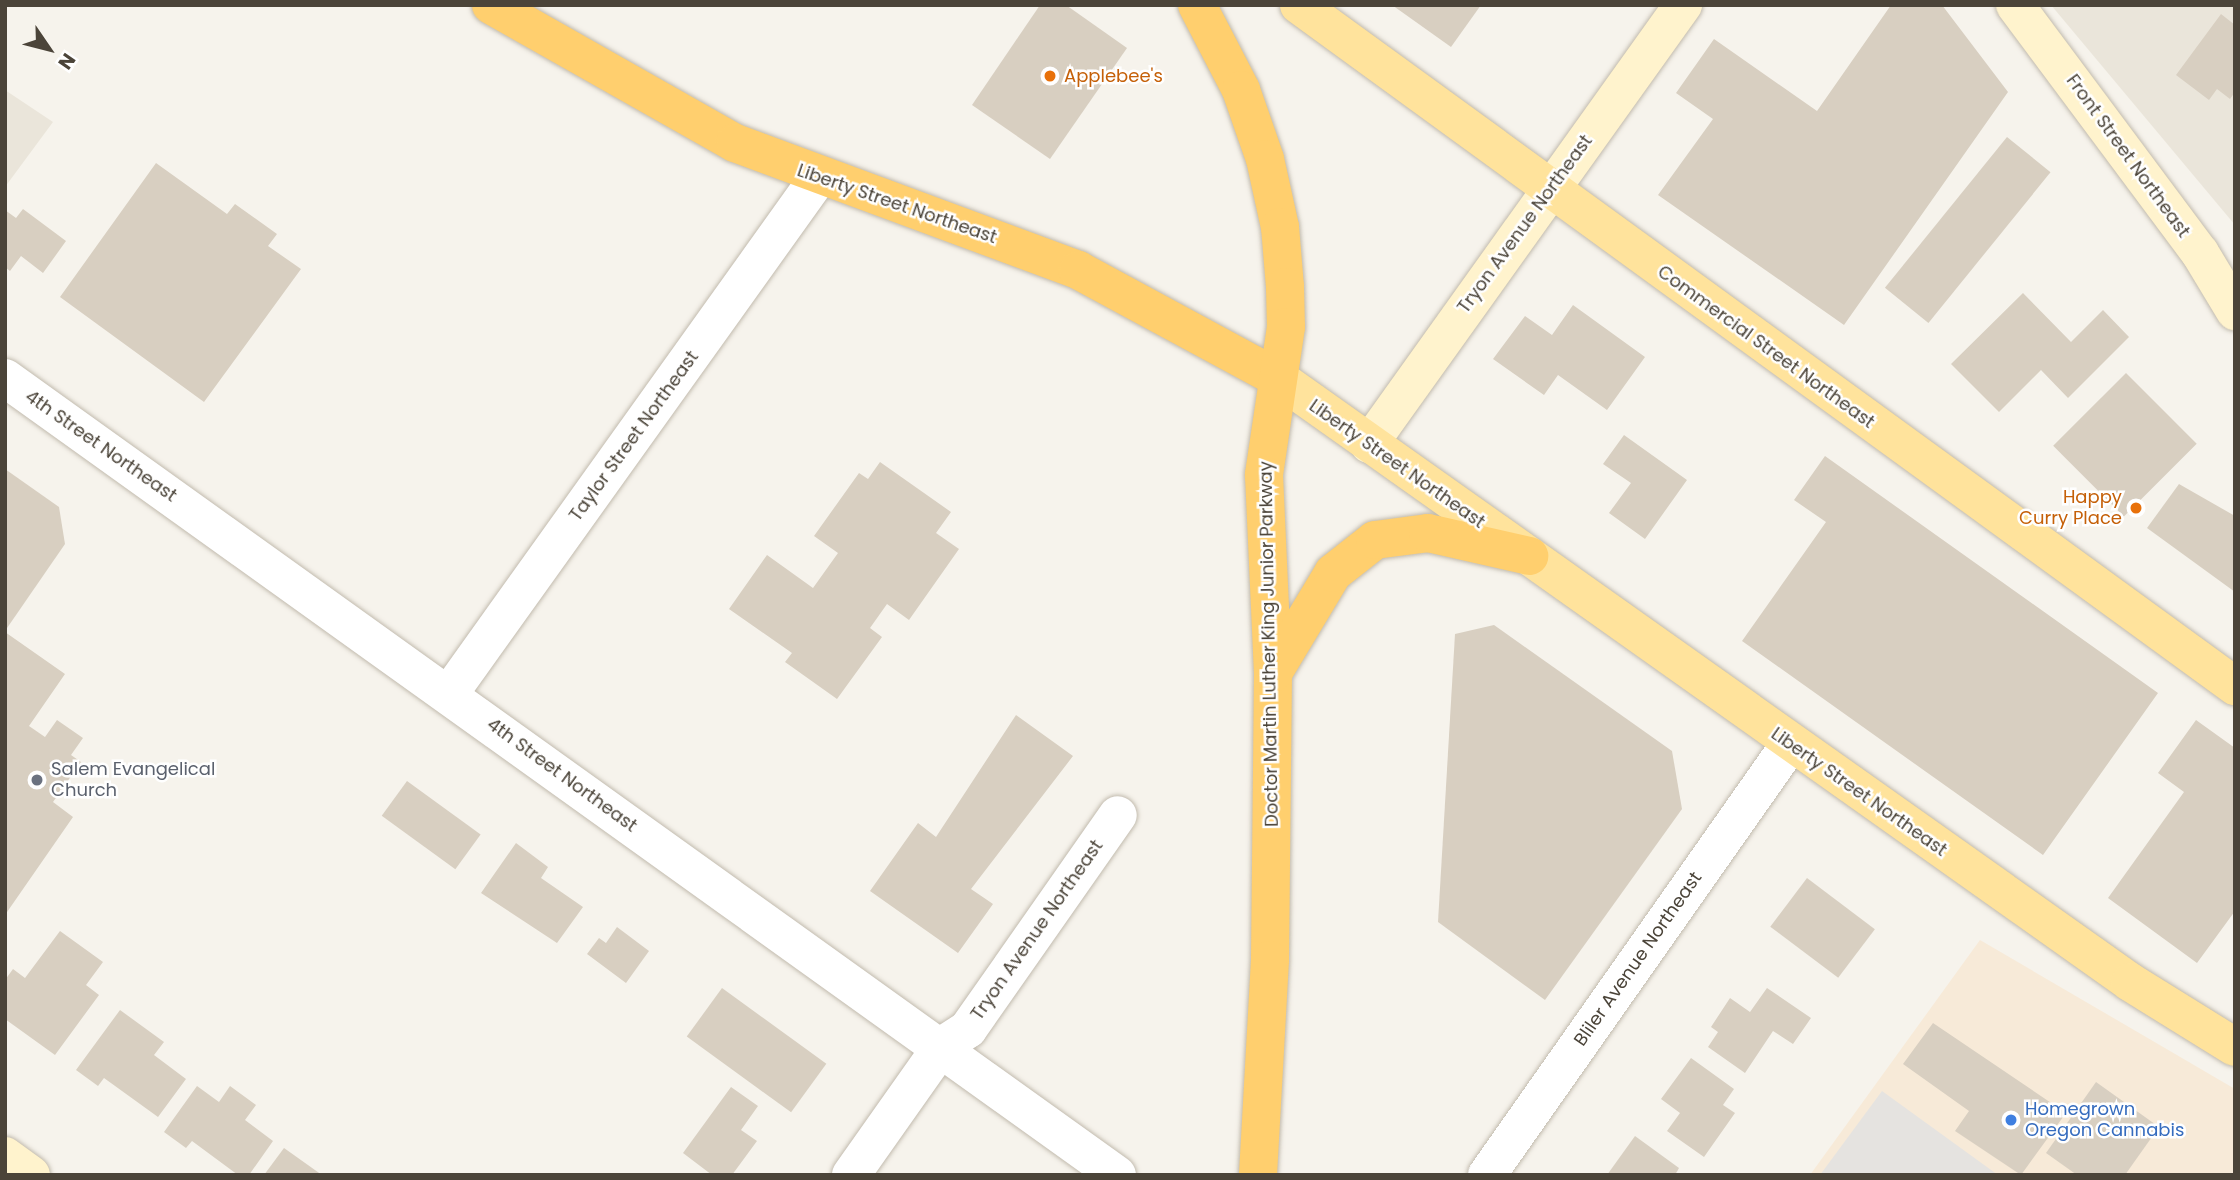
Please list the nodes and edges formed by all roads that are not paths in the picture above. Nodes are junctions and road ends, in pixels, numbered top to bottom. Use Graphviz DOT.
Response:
graph roads {
  1 [pos="491,5"];
  2 [pos="1197,5"];
  3 [pos="1299,5"];
  4 [pos="1683,5"];
  5 [pos="2015,5"];
  6 [pos="818,178"];
  7 [pos="1548,191"];
  8 [pos="2235,312"];
  9 [pos="5,378"];
  10 [pos="1278,378"];
  11 [pos="1369,444"];
  12 [pos="1529,556"];
  13 [pos="1273,673"];
  14 [pos="2235,687"];
  15 [pos="449,694"];
  16 [pos="1790,744"];
  17 [pos="1118,815"];
  18 [pos="942,1046"];
  19 [pos="2235,1047"];
  20 [pos="5,1156"];
  21 [pos="31,1175"];
  22 [pos="851,1175"];
  23 [pos="1117,1175"];
  24 [pos="1258,1175"];
  25 [pos="1487,1175"];
  1 -- 6 [label="highway, Liberty Street Northeast"];
  2 -- 10 [label="highway, Doctor Martin Luther King Junior Parkway"];
  3 -- 7 [label="main road, Commercial Street Northeast"];
  4 -- 7 [label="street, Tryon Avenue Northeast"];
  5 -- 8 [label="street, Front Street Northeast"];
  6 -- 10 [label="highway, Liberty Street Northeast"];
  6 -- 15 [label="street, Taylor Street Northeast"];
  7 -- 11 [label="street, Tryon Avenue Northeast"];
  7 -- 14 [label="main road, Commercial Street Northeast"];
  9 -- 15 [label="street, 4th Street Northeast"];
  10 -- 11 [label="main road, Liberty Street Northeast"];
  10 -- 13 [label="highway, Doctor Martin Luther King Junior Parkway"];
  11 -- 12 [label="main road, Liberty Street Northeast"];
  12 -- 13 [label="highway"];
  12 -- 16 [label="main road, Liberty Street Northeast"];
  13 -- 24 [label="highway, Doctor Martin Luther King Junior Parkway"];
  15 -- 18 [label="street, 4th Street Northeast"];
  16 -- 19 [label="main road, Liberty Street Northeast"];
  16 -- 25 [label="street, Bliler Avenue Northeast"];
  17 -- 18 [label="street, Tryon Avenue Northeast"];
  18 -- 22 [label="street, Tryon Avenue Northeast"];
  18 -- 23 [label="street, 4th Street Northeast"];
  20 -- 21 [label="street"];
}
